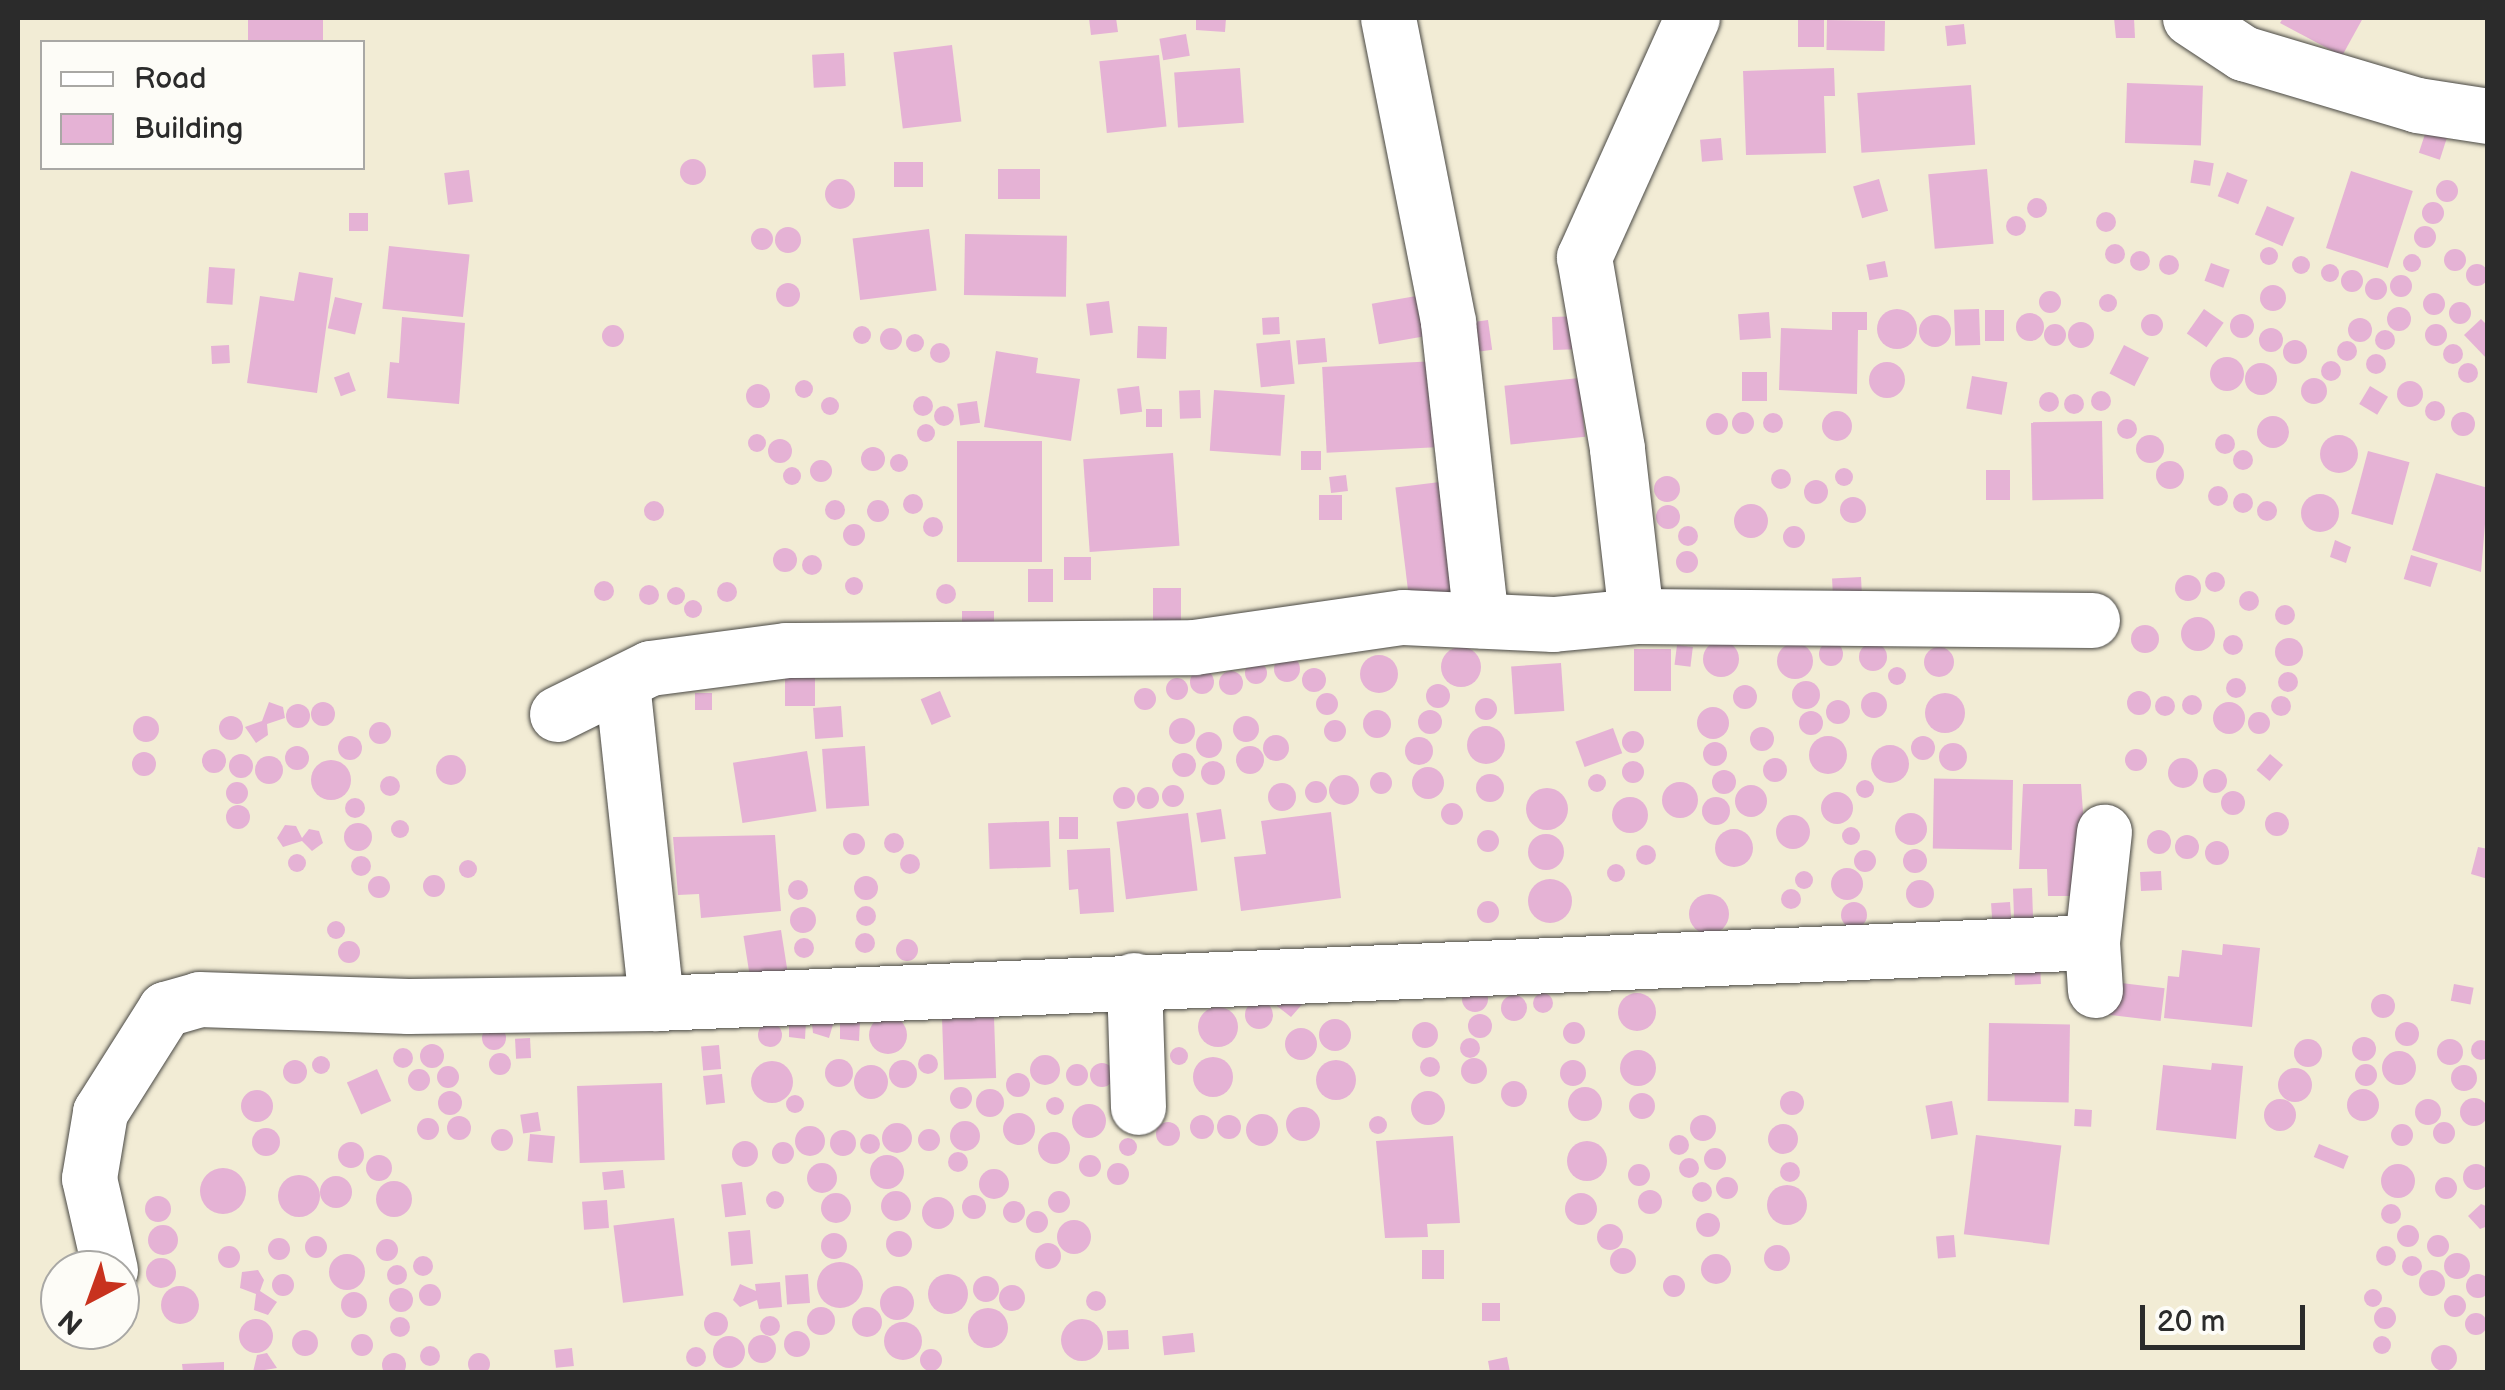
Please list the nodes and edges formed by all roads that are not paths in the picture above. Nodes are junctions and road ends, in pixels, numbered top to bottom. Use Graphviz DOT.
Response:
graph roads {
  1 [pos="1388,18"];
  2 [pos="1692,18"];
  3 [pos="2190,18"];
  4 [pos="2488,116"];
  5 [pos="1636,616"];
  6 [pos="1481,620"];
  7 [pos="2092,620"];
  8 [pos="622,682"];
  9 [pos="557,714"];
  10 [pos="2104,832"];
  11 [pos="1134,980"];
  12 [pos="656,1003"];
  13 [pos="1138,1107"];
  14 [pos="105,1250"];
  1 -- 6 [label="street"];
  2 -- 5 [label="street"];
  3 -- 4 [label="street"];
  5 -- 6 [label="street"];
  5 -- 7 [label="street"];
  6 -- 8 [label="street"];
  8 -- 9 [label="street"];
  8 -- 12 [label="street"];
  10 -- 11 [label="street"];
  11 -- 12 [label="street"];
  11 -- 13 [label="street"];
  12 -- 14 [label="street"];
}
